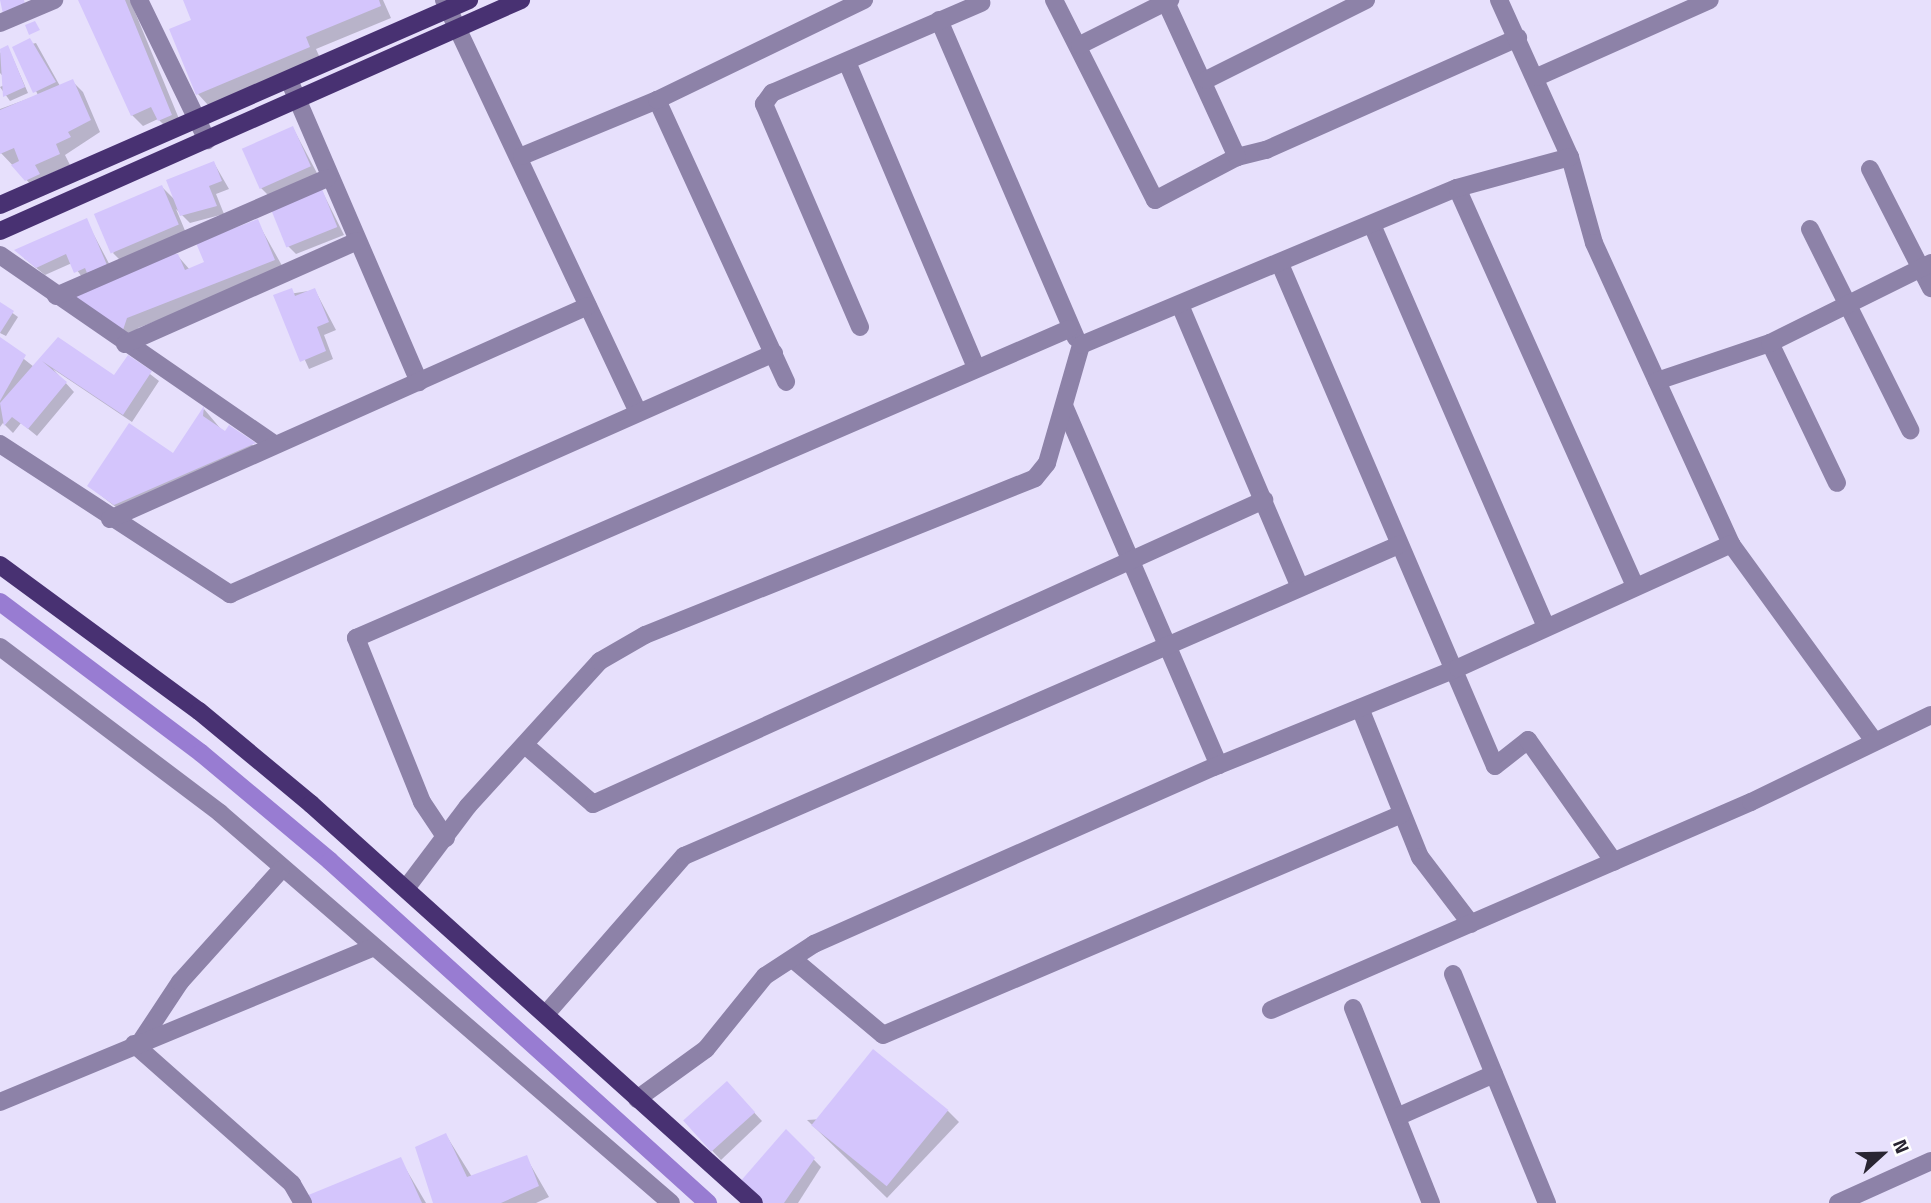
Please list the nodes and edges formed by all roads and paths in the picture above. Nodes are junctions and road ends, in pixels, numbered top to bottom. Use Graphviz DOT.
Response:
graph roads {
  1 [pos="54,0"];
  2 [pos="139,0"];
  3 [pos="468,0"];
  4 [pos="520,0"];
  5 [pos="864,0"];
  6 [pos="1054,0"];
  7 [pos="1366,0"];
  8 [pos="1499,0"];
  9 [pos="1710,0"];
  10 [pos="1167,1"];
  11 [pos="981,3"];
  12 [pos="446,4"];
  13 [pos="939,20"];
  14 [pos="0,23"];
  15 [pos="457,27"];
  16 [pos="1518,38"];
  17 [pos="1080,45"];
  18 [pos="847,62"];
  19 [pos="1537,77"];
  20 [pos="289,80"];
  21 [pos="1206,80"];
  22 [pos="297,99"];
  23 [pos="657,100"];
  24 [pos="197,120"];
  25 [pos="207,140"];
  26 [pos="522,156"];
  27 [pos="1237,157"];
  28 [pos="1570,157"];
  29 [pos="1870,169"];
  30 [pos="328,177"];
  31 [pos="1457,188"];
  32 [pos="0,205"];
  33 [pos="1373,227"];
  34 [pos="1810,229"];
  35 [pos="0,231"];
  36 [pos="357,241"];
  37 [pos="0,255"];
  38 [pos="1280,264"];
  39 [pos="1926,265"];
  40 [pos="1931,289"];
  41 [pos="56,296"];
  42 [pos="1847,303"];
  43 [pos="1180,305"];
  44 [pos="588,306"];
  45 [pos="860,327"];
  46 [pos="1069,329"];
  47 [pos="1770,343"];
  48 [pos="125,344"];
  49 [pos="1081,345"];
  50 [pos="774,353"];
  51 [pos="976,367"];
  52 [pos="1657,381"];
  53 [pos="786,382"];
  54 [pos="419,383"];
  55 [pos="1065,408"];
  56 [pos="638,412"];
  57 [pos="1910,430"];
  58 [pos="273,443"];
  59 [pos="0,444"];
  60 [pos="1837,483"];
  61 [pos="1264,500"];
  62 [pos="110,519"];
  63 [pos="1731,544"];
  64 [pos="1399,545"];
  65 [pos="1129,556"];
  66 [pos="0,565"];
  67 [pos="1299,585"];
  68 [pos="1635,586"];
  69 [pos="1546,627"];
  70 [pos="0,647"];
  71 [pos="1169,647"];
  72 [pos="1455,670"];
  73 [pos="1360,708"];
  74 [pos="1931,715"];
  75 [pos="1874,741"];
  76 [pos="525,745"];
  77 [pos="1219,765"];
  78 [pos="1402,814"];
  79 [pos="446,838"];
  80 [pos="1614,862"];
  81 [pos="281,870"];
  82 [pos="407,887"];
  83 [pos="1471,924"];
  84 [pos="371,948"];
  85 [pos="794,960"];
  86 [pos="1453,974"];
  87 [pos="1353,1008"];
  88 [pos="1271,1010"];
  89 [pos="546,1014"];
  90 [pos="138,1042"];
  91 [pos="1494,1074"];
  92 [pos="637,1098"];
  93 [pos="0,1102"];
  94 [pos="1397,1117"];
  95 [pos="1931,1161"];
  96 [pos="303,1203"];
  97 [pos="671,1203"];
  98 [pos="754,1203"];
  99 [pos="1431,1203"];
  100 [pos="1547,1203"];
  101 [pos="1838,1203"];
  1 -- 14 [label="street"];
  2 -- 24 [label="street"];
  3 -- 12 [label="main road"];
  4 -- 15 [label="main road"];
  5 -- 23 [label="street"];
  6 -- 17 [label="street"];
  7 -- 21 [label="street"];
  8 -- 16 [label="street"];
  9 -- 19 [label="street"];
  10 -- 17 [label="street"];
  10 -- 21 [label="street"];
  11 -- 13 [label="street"];
  12 -- 15 [label="street"];
  12 -- 20 [label="main road"];
  13 -- 18 [label="street"];
  13 -- 46 [label="street"];
  15 -- 22 [label="main road"];
  15 -- 26 [label="street"];
  16 -- 19 [label="street"];
  16 -- 27 [label="street"];
  17 -- 27 [label="street"];
  18 -- 45 [label="street"];
  18 -- 51 [label="street"];
  19 -- 28 [label="street"];
  20 -- 22 [label="street"];
  20 -- 24 [label="main road"];
  21 -- 27 [label="street"];
  22 -- 25 [label="main road"];
  22 -- 30 [label="street"];
  23 -- 26 [label="street"];
  23 -- 50 [label="street"];
  24 -- 25 [label="street"];
  24 -- 32 [label="main road"];
  25 -- 35 [label="main road"];
  26 -- 44 [label="street"];
  28 -- 31 [label="street"];
  28 -- 52 [label="street"];
  29 -- 39 [label="street"];
  30 -- 36 [label="street"];
  30 -- 41 [label="street"];
  31 -- 33 [label="street"];
  31 -- 68 [label="street"];
  33 -- 38 [label="street"];
  33 -- 69 [label="street"];
  34 -- 42 [label="street"];
  36 -- 48 [label="street"];
  36 -- 54 [label="street"];
  37 -- 41 [label="street"];
  38 -- 43 [label="street"];
  38 -- 64 [label="street"];
  39 -- 40 [label="street"];
  39 -- 42 [label="street"];
  41 -- 48 [label="street"];
  42 -- 47 [label="street"];
  42 -- 57 [label="street"];
  43 -- 49 [label="street"];
  43 -- 61 [label="street"];
  44 -- 54 [label="street"];
  44 -- 56 [label="street"];
  46 -- 49 [label="street"];
  46 -- 51 [label="street"];
  47 -- 52 [label="street"];
  47 -- 60 [label="street"];
  48 -- 58 [label="street"];
  49 -- 55 [label="street"];
  50 -- 53 [label="street"];
  50 -- 56 [label="street"];
  51 -- 79 [label="street"];
  52 -- 63 [label="street"];
  54 -- 58 [label="street"];
  55 -- 65 [label="street"];
  55 -- 76 [label="street"];
  56 -- 62 [label="street"];
  58 -- 62 [label="street"];
  59 -- 62 [label="street"];
  61 -- 65 [label="street"];
  61 -- 67 [label="street"];
  63 -- 68 [label="street"];
  63 -- 75 [label="street"];
  64 -- 67 [label="street"];
  64 -- 72 [label="street"];
  65 -- 71 [label="street"];
  65 -- 76 [label="street"];
  66 -- 82 [label="main road"];
  67 -- 71 [label="street"];
  68 -- 69 [label="street"];
  69 -- 72 [label="street"];
  70 -- 81 [label="street"];
  71 -- 77 [label="street"];
  71 -- 89 [label="street"];
  72 -- 73 [label="street"];
  72 -- 80 [label="street"];
  73 -- 77 [label="street"];
  73 -- 78 [label="street"];
  74 -- 75 [label="street"];
  75 -- 80 [label="street"];
  76 -- 79 [label="street"];
  77 -- 85 [label="street"];
  78 -- 83 [label="street"];
  78 -- 85 [label="street"];
  79 -- 82 [label="street"];
  80 -- 83 [label="street"];
  81 -- 84 [label="street"];
  81 -- 90 [label="street"];
  82 -- 89 [label="main road"];
  83 -- 88 [label="street"];
  84 -- 90 [label="street"];
  84 -- 97 [label="street"];
  85 -- 92 [label="street"];
  86 -- 91 [label="street"];
  87 -- 94 [label="street"];
  89 -- 92 [label="main road"];
  90 -- 93 [label="street"];
  90 -- 96 [label="street"];
  91 -- 94 [label="street"];
  91 -- 100 [label="street"];
  92 -- 98 [label="main road"];
  94 -- 99 [label="street"];
  95 -- 101 [label="street"];
}
